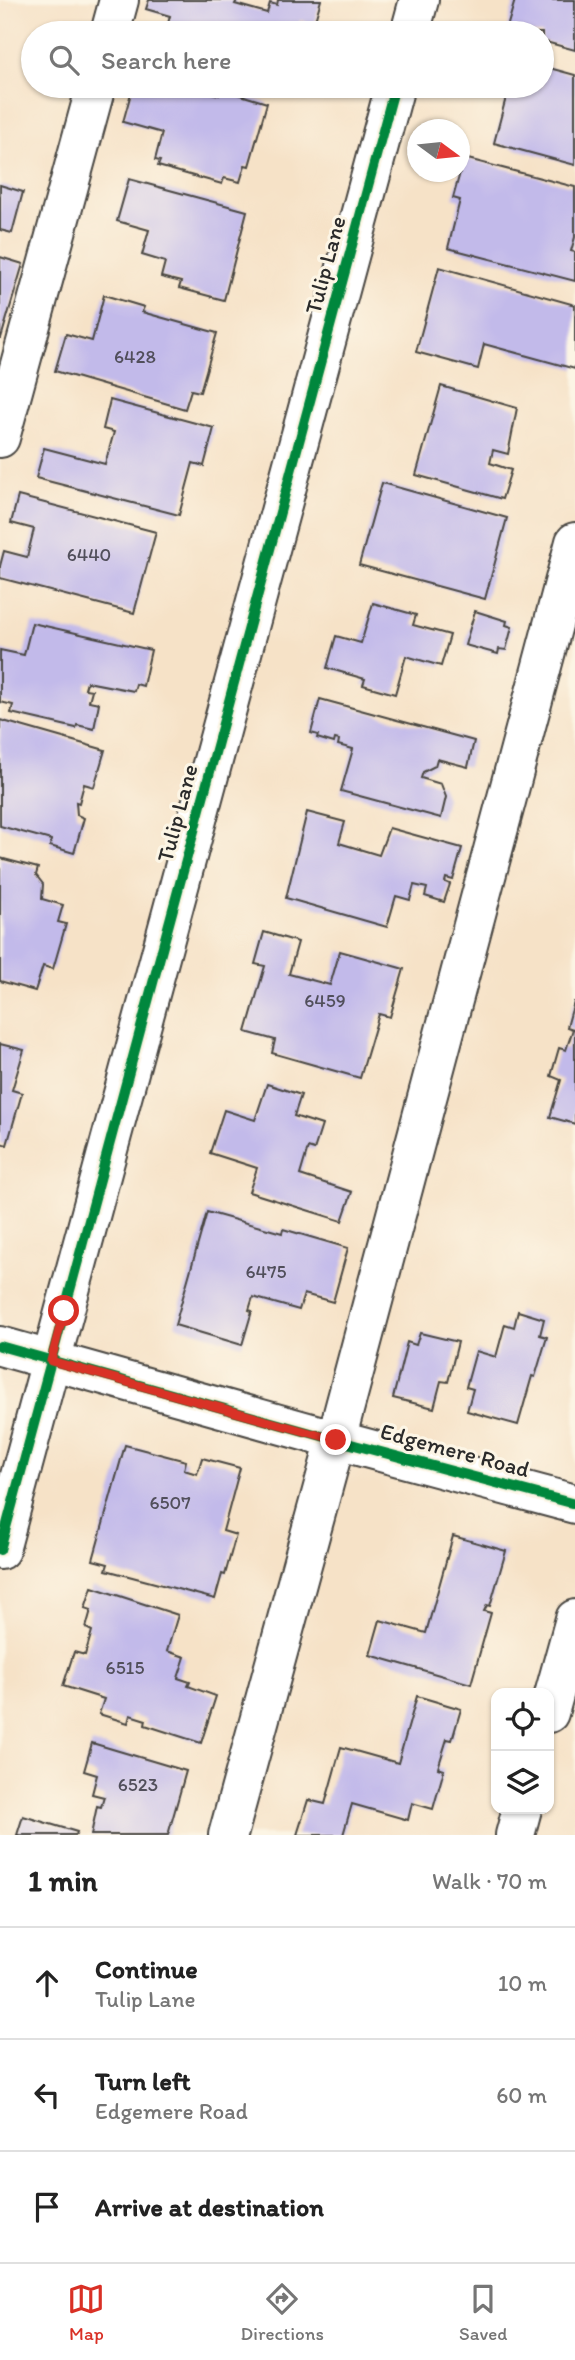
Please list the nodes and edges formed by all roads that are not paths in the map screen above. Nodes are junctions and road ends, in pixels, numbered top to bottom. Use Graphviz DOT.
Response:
graph roads {
  1 [pos="119,0"];
  2 [pos="419,0"];
  3 [pos="113,21"];
  4 [pos="413,21"];
  5 [pos="93,98"];
  6 [pos="392,98"];
  7 [pos="0,438"];
  8 [pos="575,542"];
  9 [pos="0,1346"];
  10 [pos="51,1361"];
  11 [pos="336,1440"];
  12 [pos="575,1504"];
  13 [pos="0,1550"];
  14 [pos="575,1619"];
  15 [pos="554,1695"];
  16 [pos="521,1814"];
  17 [pos="228,1835"];
  18 [pos="515,1835"];
  1 -- 3 [label="street"];
  2 -- 4 [label="street"];
  5 -- 7 [label="street"];
  6 -- 10 [label="street, Tulip Lane"];
  8 -- 11 [label="street"];
  9 -- 10 [label="street, Edgemere Road"];
  10 -- 11 [label="street, Edgemere Road"];
  10 -- 13 [label="street, Tulip Lane"];
  11 -- 12 [label="street, Edgemere Road"];
  11 -- 17 [label="street"];
  14 -- 15 [label="street"];
  16 -- 18 [label="street"];
}
